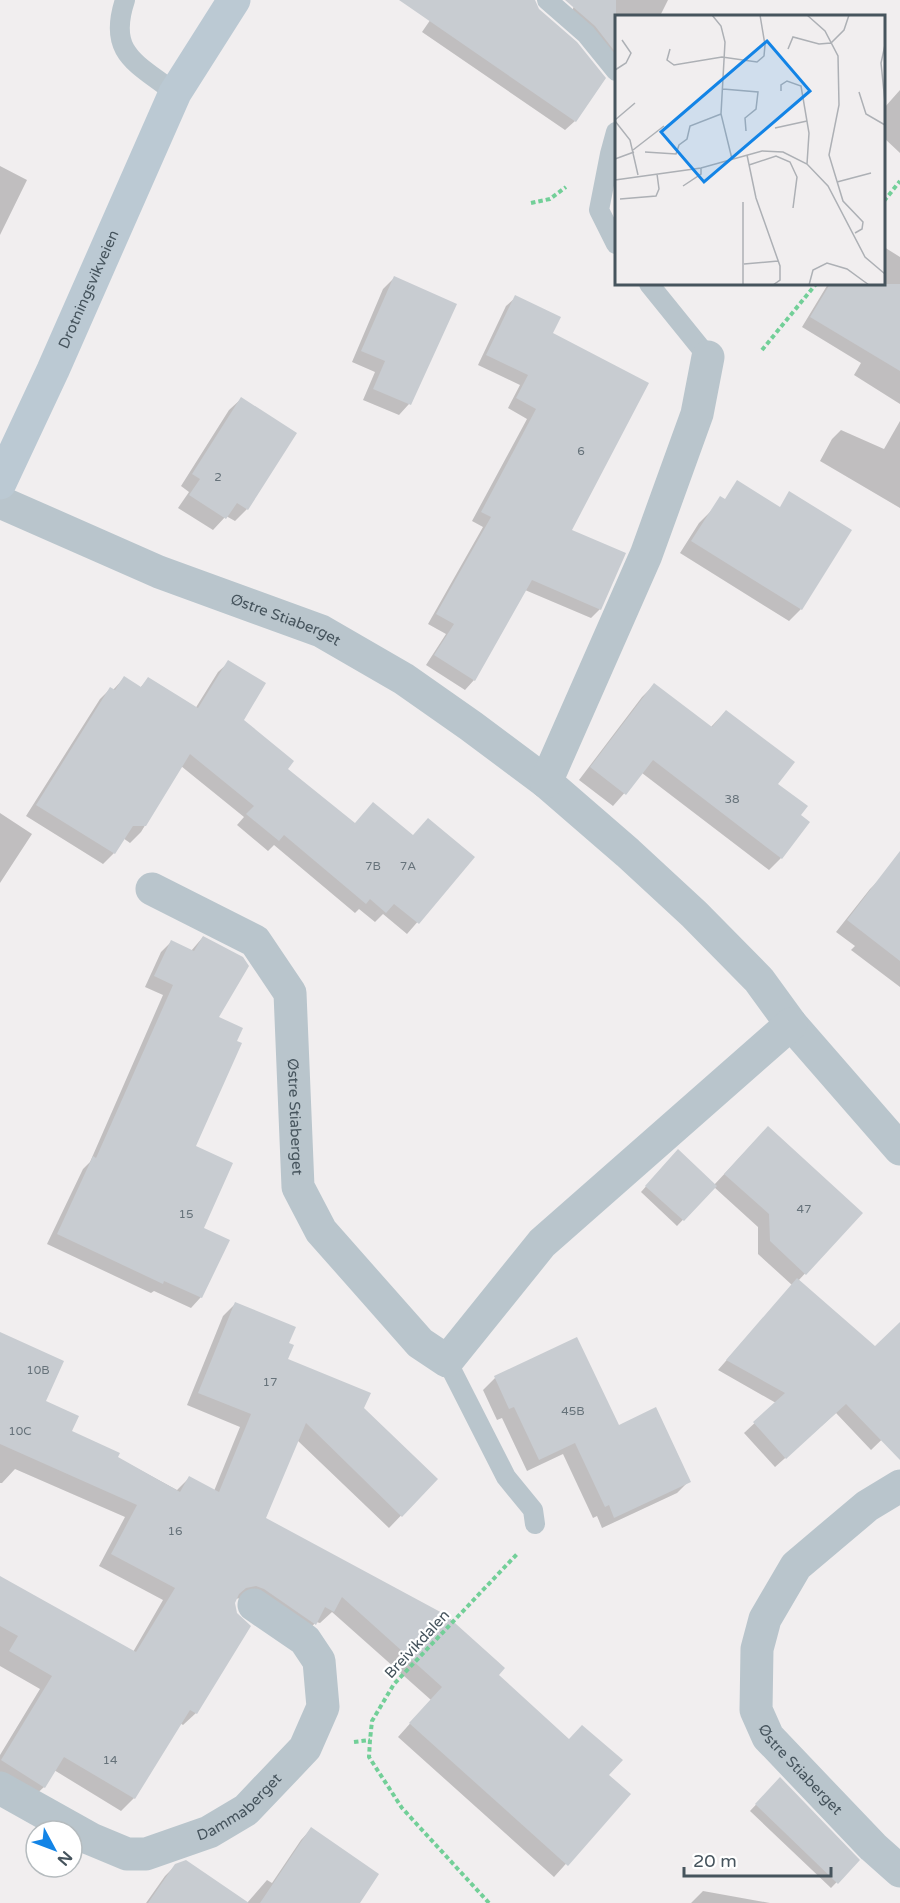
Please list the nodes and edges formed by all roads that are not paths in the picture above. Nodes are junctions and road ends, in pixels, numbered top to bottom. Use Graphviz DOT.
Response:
graph roads {
  1 [pos="126,0"];
  2 [pos="234,0"];
  3 [pos="547,0"];
  4 [pos="615,70"];
  5 [pos="175,93"];
  6 [pos="615,136"];
  7 [pos="615,242"];
  8 [pos="650,285"];
  9 [pos="708,357"];
  10 [pos="0,483"];
  11 [pos="0,502"];
  12 [pos="546,782"];
  13 [pos="152,889"];
  14 [pos="791,1024"];
  15 [pos="900,1149"];
  16 [pos="447,1361"];
  17 [pos="900,1486"];
  18 [pos="535,1524"];
  19 [pos="254,1605"];
  20 [pos="0,1788"];
  21 [pos="900,1871"];
  1 -- 5 [label="lane"];
  2 -- 5 [label="main road, Drotningsvikveien"];
  3 -- 4 [label="lane"];
  5 -- 10 [label="main road, Drotningsvikveien"];
  6 -- 7 [label="lane"];
  8 -- 9 [label="lane"];
  9 -- 12 [label="street"];
  11 -- 12 [label="street, Østre Stiaberget"];
  12 -- 14 [label="street, Østre Stiaberget"];
  13 -- 16 [label="street, Østre Stiaberget"];
  14 -- 15 [label="street, Østre Stiaberget"];
  14 -- 16 [label="street"];
  16 -- 18 [label="lane, Østre Stiaberget"];
  17 -- 21 [label="street, Østre Stiaberget"];
  19 -- 20 [label="street, Dammaberget"];
}
